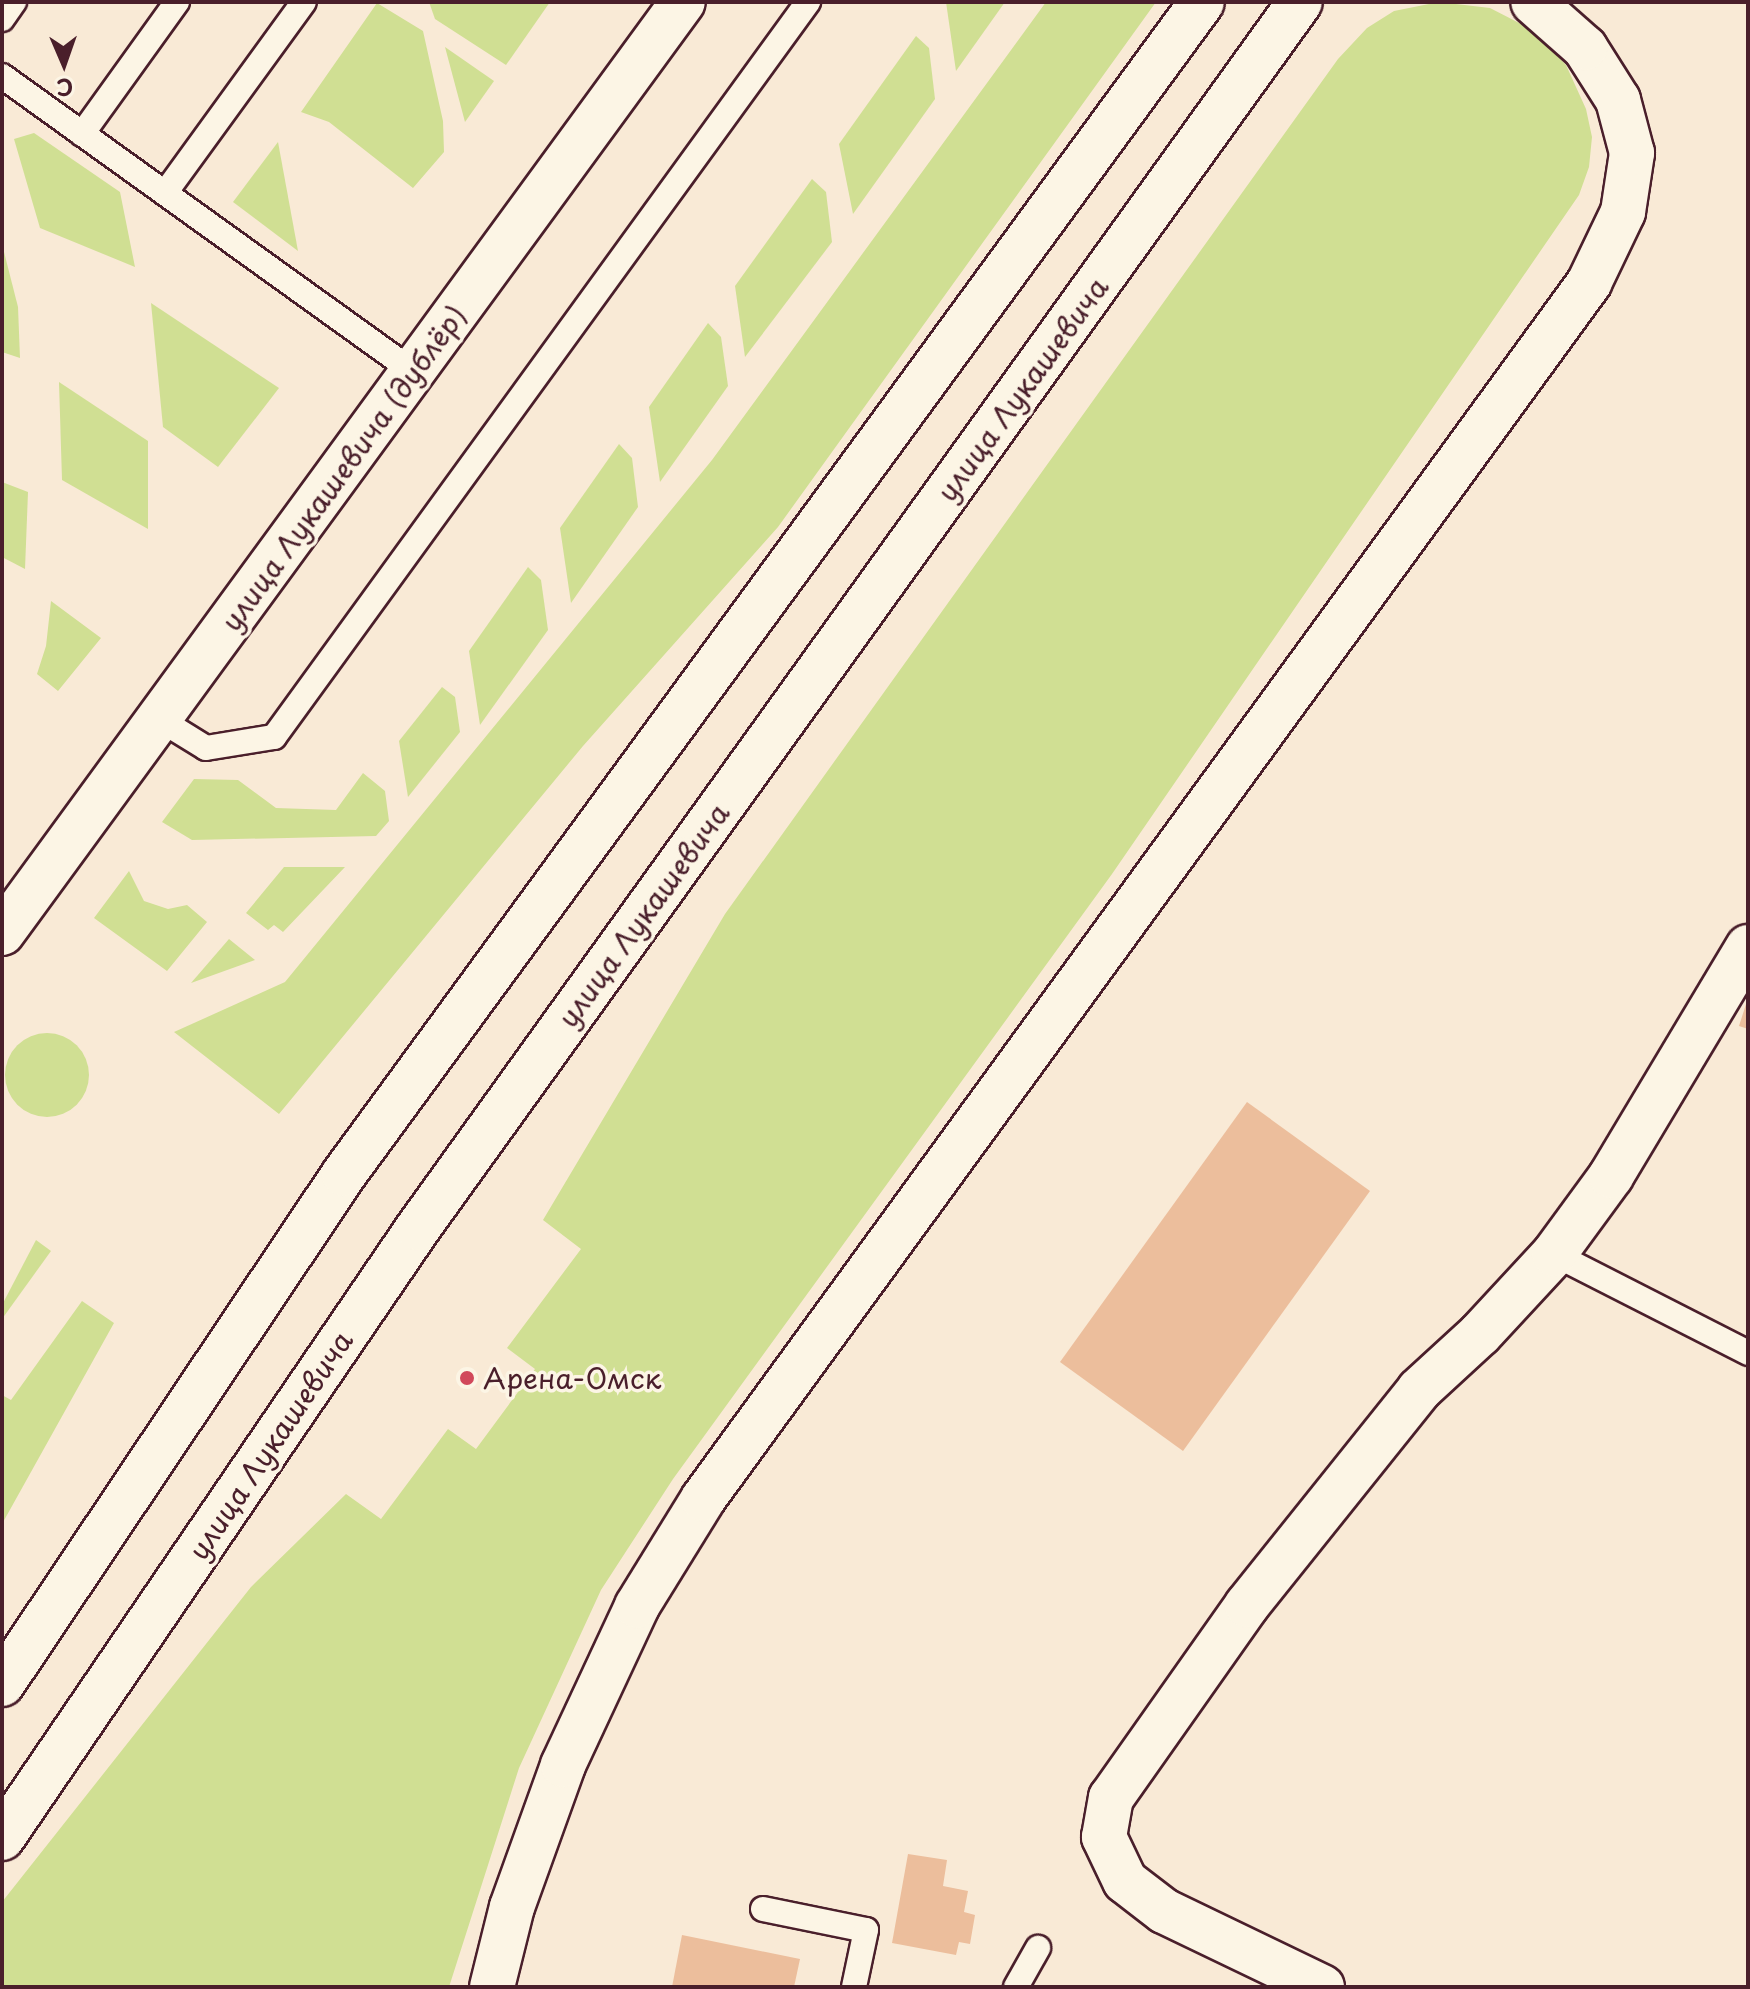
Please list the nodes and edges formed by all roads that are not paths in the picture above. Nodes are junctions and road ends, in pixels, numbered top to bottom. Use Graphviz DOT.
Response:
graph roads {
  1 [pos="14,2"];
  2 [pos="177,2"];
  3 [pos="304,2"];
  4 [pos="683,2"];
  5 [pos="808,2"];
  6 [pos="1202,2"];
  7 [pos="1320,2"];
  8 [pos="1533,2"];
  9 [pos="1288,18"];
  10 [pos="2,19"];
  11 [pos="2,76"];
  12 [pos="82,134"];
  13 [pos="165,193"];
  14 [pos="414,372"];
  15 [pos="159,719"];
  16 [pos="2,933"];
  17 [pos="1748,947"];
  18 [pos="1554,1254"];
  19 [pos="1748,1353"];
  20 [pos="2,1684"];
  21 [pos="2,1838"];
  22 [pos="763,1909"];
  23 [pos="1038,1948"];
  24 [pos="492,1987"];
  25 [pos="854,1987"];
  26 [pos="1016,1987"];
  27 [pos="1322,1987"];
  1 -- 10 [label="lane"];
  2 -- 12 [label="lane"];
  3 -- 13 [label="lane"];
  4 -- 14 [label="main road, улица Лукашевича (дублёр)"];
  5 -- 15 [label="lane"];
  6 -- 20 [label="main road"];
  7 -- 9 [label="main road, улица Лукашевича"];
  8 -- 24 [label="main road"];
  9 -- 21 [label="main road, улица Лукашевича"];
  11 -- 12 [label="lane"];
  12 -- 13 [label="lane"];
  13 -- 14 [label="lane"];
  14 -- 15 [label="main road, улица Лукашевича (дублёр)"];
  15 -- 16 [label="main road, улица Лукашевича (дублёр)"];
  17 -- 18 [label="main road"];
  18 -- 19 [label="lane"];
  18 -- 27 [label="main road"];
  22 -- 25 [label="lane"];
  23 -- 26 [label="lane"];
}
